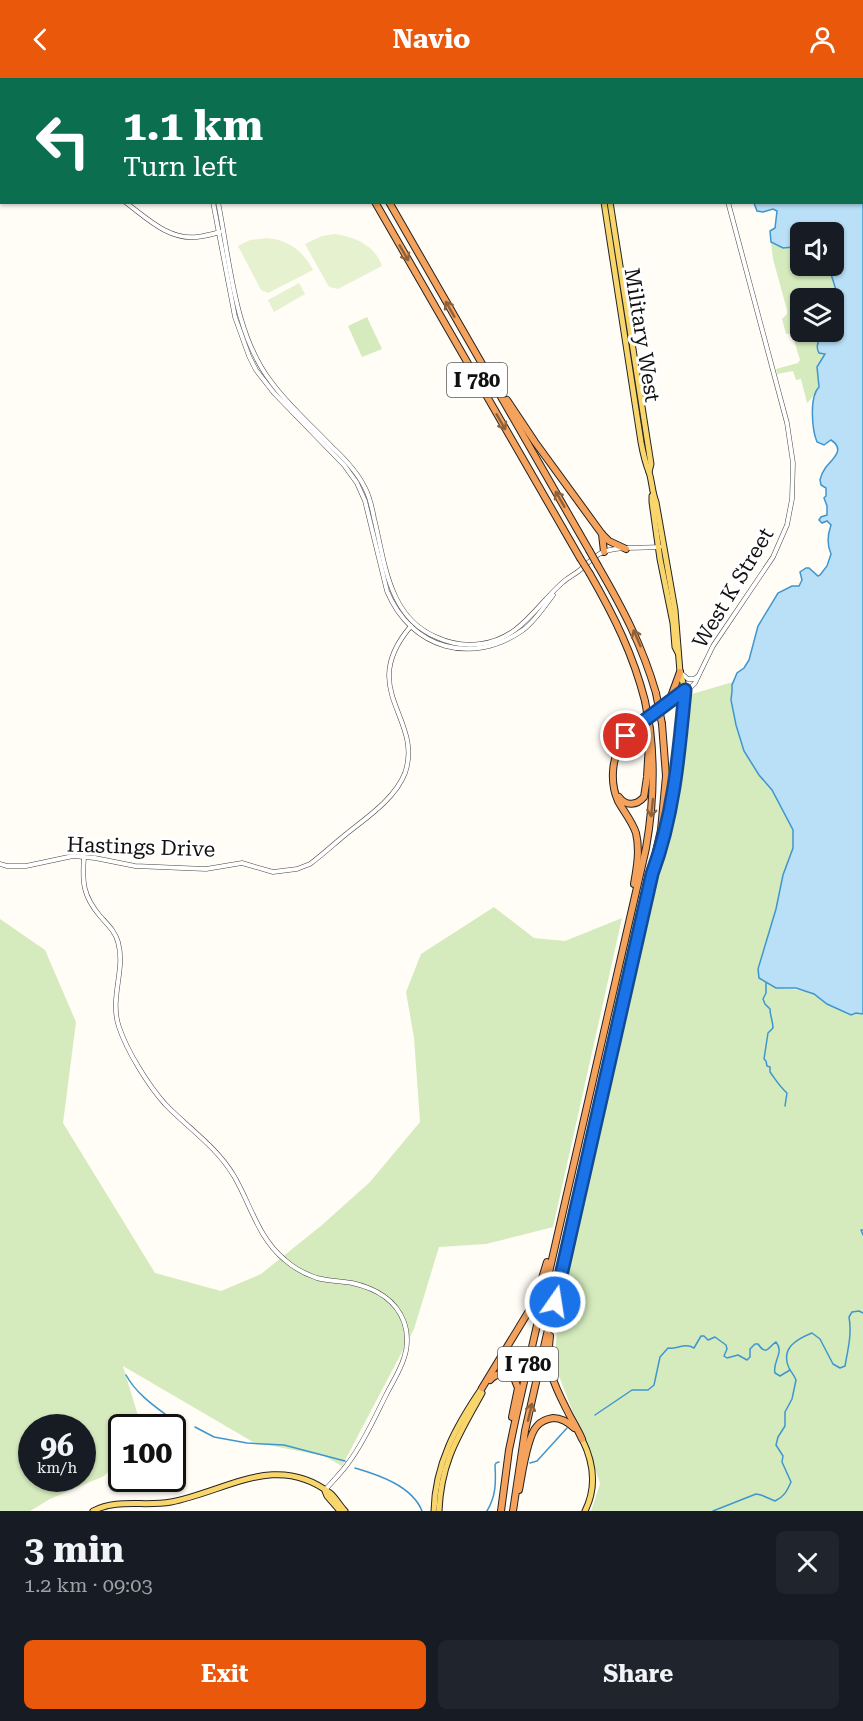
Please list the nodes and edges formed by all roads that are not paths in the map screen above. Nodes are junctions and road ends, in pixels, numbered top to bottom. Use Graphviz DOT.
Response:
graph roads {
  1 [pos="128,204"];
  2 [pos="214,204"];
  3 [pos="218,204"];
  4 [pos="376,204"];
  5 [pos="389,204"];
  6 [pos="604,204"];
  7 [pos="610,204"];
  8 [pos="729,204"];
  9 [pos="222,232"];
  10 [pos="479,360"];
  11 [pos="649,472"];
  12 [pos="602,534"];
  13 [pos="661,547"];
  14 [pos="626,549"];
  15 [pos="604,552"];
  16 [pos="412,625"];
  17 [pos="680,672"];
  18 [pos="701,673"];
  19 [pos="685,690"];
  20 [pos="668,702"];
  21 [pos="650,729"];
  22 [pos="615,792"];
  23 [pos="84,857"];
  24 [pos="0,864"];
  25 [pos="652,874"];
  26 [pos="627,929"];
  27 [pos="557,1236"];
  28 [pos="564,1262"];
  29 [pos="483,1388"];
  30 [pos="582,1439"];
  31 [pos="325,1491"];
  32 [pos="503,1492"];
  33 [pos="93,1511"];
  34 [pos="340,1511"];
  35 [pos="345,1511"];
  36 [pos="434,1511"];
  37 [pos="439,1511"];
  38 [pos="501,1511"];
  39 [pos="513,1511"];
  40 [pos="585,1511"];
  1 -- 9 [label="street"];
  2 -- 9 [label="street"];
  3 -- 9 [label="street"];
  4 -- 21 [label="highway, I 780, one-way, bridge"];
  10 -- 5 [label="highway, I 780, one-way"];
  6 -- 11 [label="main road, Military West"];
  7 -- 11 [label="main road, Military West"];
  8 -- 18 [label="street, West K Street"];
  9 -- 16 [label="street"];
  10 -- 12 [label="highway"];
  25 -- 10 [label="highway, I 780, one-way, bridge"];
  11 -- 13 [label="main road, Military West"];
  12 -- 14 [label="highway"];
  12 -- 15 [label="highway"];
  13 -- 14 [label="street"];
  13 -- 17 [label="main road, Military West"];
  14 -- 15 [label="street"];
  15 -- 16 [label="street"];
  16 -- 23 [label="street, Hastings Drive"];
  17 -- 18 [label="street, West K Street"];
  17 -- 19 [label="main road, Military West"];
  17 -- 20 [label="highway"];
  18 -- 19 [label="street, West K Street"];
  19 -- 20 [label="highway"];
  19 -- 25 [label="highway"];
  20 -- 22 [label="highway"];
  21 -- 22 [label="highway"];
  21 -- 26 [label="highway, I 780, one-way"];
  22 -- 26 [label="highway"];
  23 -- 24 [label="street, Hastings Drive"];
  23 -- 31 [label="street"];
  25 -- 28 [label="highway, I 780"];
  26 -- 27 [label="highway, I 780"];
  27 -- 29 [label="highway"];
  27 -- 32 [label="highway, I 780"];
  28 -- 30 [label="highway"];
  39 -- 28 [label="highway, I 780, one-way"];
  29 -- 32 [label="highway"];
  29 -- 36 [label="main road"];
  29 -- 37 [label="main road"];
  30 -- 39 [label="highway"];
  30 -- 40 [label="main road"];
  31 -- 33 [label="main road"];
  31 -- 34 [label="main road"];
  31 -- 35 [label="main road"];
  32 -- 38 [label="highway, I 780"];
}
